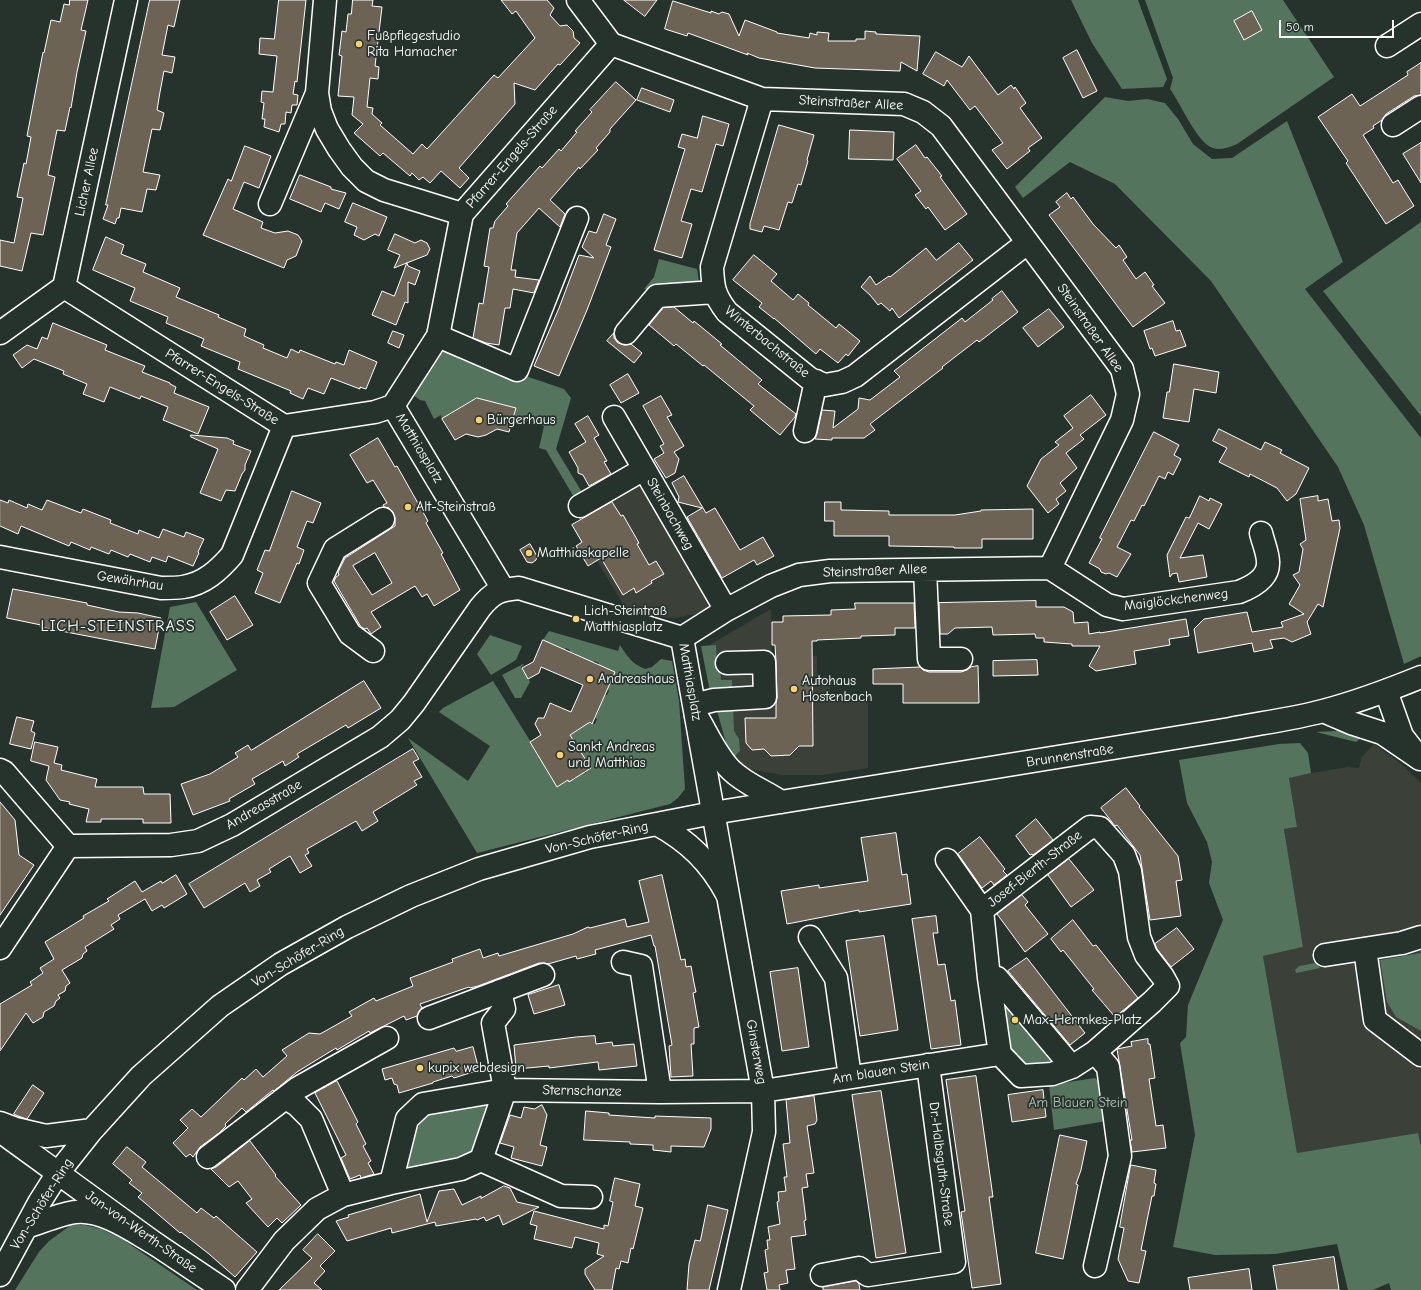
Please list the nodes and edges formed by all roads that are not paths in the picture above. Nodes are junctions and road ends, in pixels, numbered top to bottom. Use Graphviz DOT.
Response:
graph roads {
  1 [pos="126,0"];
  2 [pos="326,0"];
  3 [pos="578,0"];
  4 [pos="1421,24"];
  5 [pos="611,44"];
  6 [pos="1386,46"];
  7 [pos="317,93"];
  8 [pos="762,99"];
  9 [pos="1421,107"];
  10 [pos="1393,126"];
  11 [pos="270,204"];
  12 [pos="462,214"];
  13 [pos="577,218"];
  14 [pos="1027,243"];
  15 [pos="64,287"];
  16 [pos="715,292"];
  17 [pos="0,333"];
  18 [pos="626,333"];
  19 [pos="438,336"];
  20 [pos="816,381"];
  21 [pos="394,406"];
  22 [pos="614,417"];
  23 [pos="284,426"];
  24 [pos="805,431"];
  25 [pos="644,469"];
  26 [pos="580,506"];
  27 [pos="383,519"];
  28 [pos="1261,533"];
  29 [pos="0,557"];
  30 [pos="1050,568"];
  31 [pos="925,570"];
  32 [pos="503,589"];
  33 [pos="726,610"];
  34 [pos="682,638"];
  35 [pos="373,651"];
  36 [pos="961,659"];
  37 [pos="727,662"];
  38 [pos="1421,677"];
  39 [pos="1386,691"];
  40 [pos="695,710"];
  41 [pos="1323,711"];
  42 [pos="1421,759"];
  43 [pos="0,770"];
  44 [pos="781,802"];
  45 [pos="713,813"];
  46 [pos="657,824"];
  47 [pos="68,846"];
  48 [pos="947,860"];
  49 [pos="728,894"];
  50 [pos="982,910"];
  51 [pos="810,937"];
  52 [pos="1421,937"];
  53 [pos="0,948"];
  54 [pos="1365,949"];
  55 [pos="1325,955"];
  56 [pos="623,962"];
  57 [pos="543,975"];
  58 [pos="989,978"];
  59 [pos="502,1000"];
  60 [pos="429,1018"];
  61 [pos="387,1038"];
  62 [pos="1095,1052"];
  63 [pos="1000,1054"];
  64 [pos="1421,1055"];
  65 [pos="928,1065"];
  66 [pos="1072,1067"];
  67 [pos="850,1077"];
  68 [pos="505,1090"];
  69 [pos="762,1090"];
  70 [pos="660,1092"];
  71 [pos="291,1102"];
  72 [pos="0,1124"];
  73 [pos="92,1130"];
  74 [pos="0,1131"];
  75 [pos="208,1157"];
  76 [pos="481,1160"];
  77 [pos="58,1173"];
  78 [pos="391,1183"];
  79 [pos="343,1195"];
  80 [pos="591,1197"];
  81 [pos="26,1227"];
  82 [pos="157,1245"];
  83 [pos="1095,1266"];
  84 [pos="822,1274"];
  85 [pos="0,1275"];
  86 [pos="224,1290"];
  87 [pos="247,1290"];
  88 [pos="729,1290"];
  1 -- 15 [label="street, Licher Allee"];
  2 -- 7 [label="street"];
  3 -- 5 [label="street"];
  4 -- 6 [label="street"];
  5 -- 8 [label="street, Steinstraßer Allee"];
  5 -- 12 [label="street, Pfarrer-Engels-Straße"];
  7 -- 11 [label="street"];
  7 -- 12 [label="street"];
  8 -- 14 [label="street, Steinstraßer Allee"];
  8 -- 16 [label="street, Winterbachstraße"];
  9 -- 10 [label="street"];
  12 -- 19 [label="street, Pfarrer-Engels-Straße"];
  13 -- 19 [label="street"];
  14 -- 20 [label="street, Winterbachstraße"];
  14 -- 30 [label="street, Steinstraßer Allee"];
  15 -- 17 [label="street"];
  15 -- 23 [label="street, Pfarrer-Engels-Straße"];
  16 -- 18 [label="street"];
  16 -- 20 [label="street, Winterbachstraße"];
  19 -- 21 [label="street, Pfarrer-Engels-Straße"];
  20 -- 24 [label="street"];
  21 -- 23 [label="street, Pfarrer-Engels-Straße"];
  21 -- 32 [label="street, Matthiasplatz"];
  22 -- 25 [label="street, Steinbachweg"];
  23 -- 29 [label="street, Gewährhau"];
  25 -- 26 [label="street"];
  25 -- 33 [label="street, Steinbachweg"];
  27 -- 35 [label="street"];
  28 -- 30 [label="street, Maiglöckchenweg"];
  30 -- 31 [label="street, Steinstraßer Allee"];
  31 -- 33 [label="street, Steinstraßer Allee"];
  31 -- 36 [label="street"];
  32 -- 34 [label="street, Matthiasplatz"];
  32 -- 47 [label="street, Andreasstraße"];
  33 -- 34 [label="street, Steinstraßer Allee"];
  34 -- 40 [label="street, Matthiasplatz"];
  37 -- 40 [label="street"];
  38 -- 39 [label="street, Brunnenstraße"];
  39 -- 41 [label="street, Brunnenstraße"];
  39 -- 42 [label="street"];
  40 -- 44 [label="street"];
  40 -- 45 [label="street, Matthiasplatz"];
  41 -- 42 [label="street"];
  41 -- 44 [label="street, Brunnenstraße"];
  43 -- 47 [label="street"];
  44 -- 45 [label="street, Brunnenstraße"];
  45 -- 46 [label="street, Von-Schöfer-Ring"];
  45 -- 49 [label="street, Ginsterweg"];
  46 -- 49 [label="street"];
  46 -- 73 [label="street, Von-Schöfer-Ring"];
  47 -- 53 [label="street"];
  48 -- 50 [label="street, Josef-Bierth-Straße"];
  49 -- 69 [label="street, Ginsterweg"];
  50 -- 58 [label="street, Josef-Bierth-Straße"];
  50 -- 62 [label="street, Josef-Bierth-Straße"];
  51 -- 67 [label="street"];
  52 -- 54 [label="street"];
  54 -- 55 [label="street"];
  54 -- 64 [label="street"];
  56 -- 70 [label="street"];
  57 -- 59 [label="street"];
  58 -- 63 [label="street"];
  58 -- 66 [label="street"];
  59 -- 60 [label="street"];
  59 -- 68 [label="street"];
  61 -- 71 [label="street"];
  62 -- 66 [label="street"];
  62 -- 83 [label="street"];
  63 -- 65 [label="street, Am blauen Stein"];
  63 -- 66 [label="street"];
  65 -- 67 [label="street, Am blauen Stein"];
  65 -- 84 [label="street, Dr.-Halbsguth-Straße"];
  67 -- 69 [label="street, Am blauen Stein"];
  68 -- 70 [label="street, Sternschanze"];
  68 -- 76 [label="street"];
  68 -- 78 [label="street, Sternschanze"];
  69 -- 70 [label="street, Sternschanze"];
  69 -- 88 [label="street, Ginsterweg"];
  71 -- 75 [label="street"];
  71 -- 79 [label="street"];
  72 -- 73 [label="street"];
  73 -- 77 [label="street, Von-Schöfer-Ring"];
  74 -- 77 [label="street"];
  76 -- 78 [label="street"];
  76 -- 80 [label="street"];
  77 -- 81 [label="street, Von-Schöfer-Ring"];
  77 -- 82 [label="street, Jan-von-Werth-Straße"];
  78 -- 79 [label="street"];
  79 -- 87 [label="street"];
  81 -- 82 [label="street"];
  81 -- 85 [label="street, Von-Schöfer-Ring"];
  82 -- 86 [label="street, Jan-von-Werth-Straße"];
}
